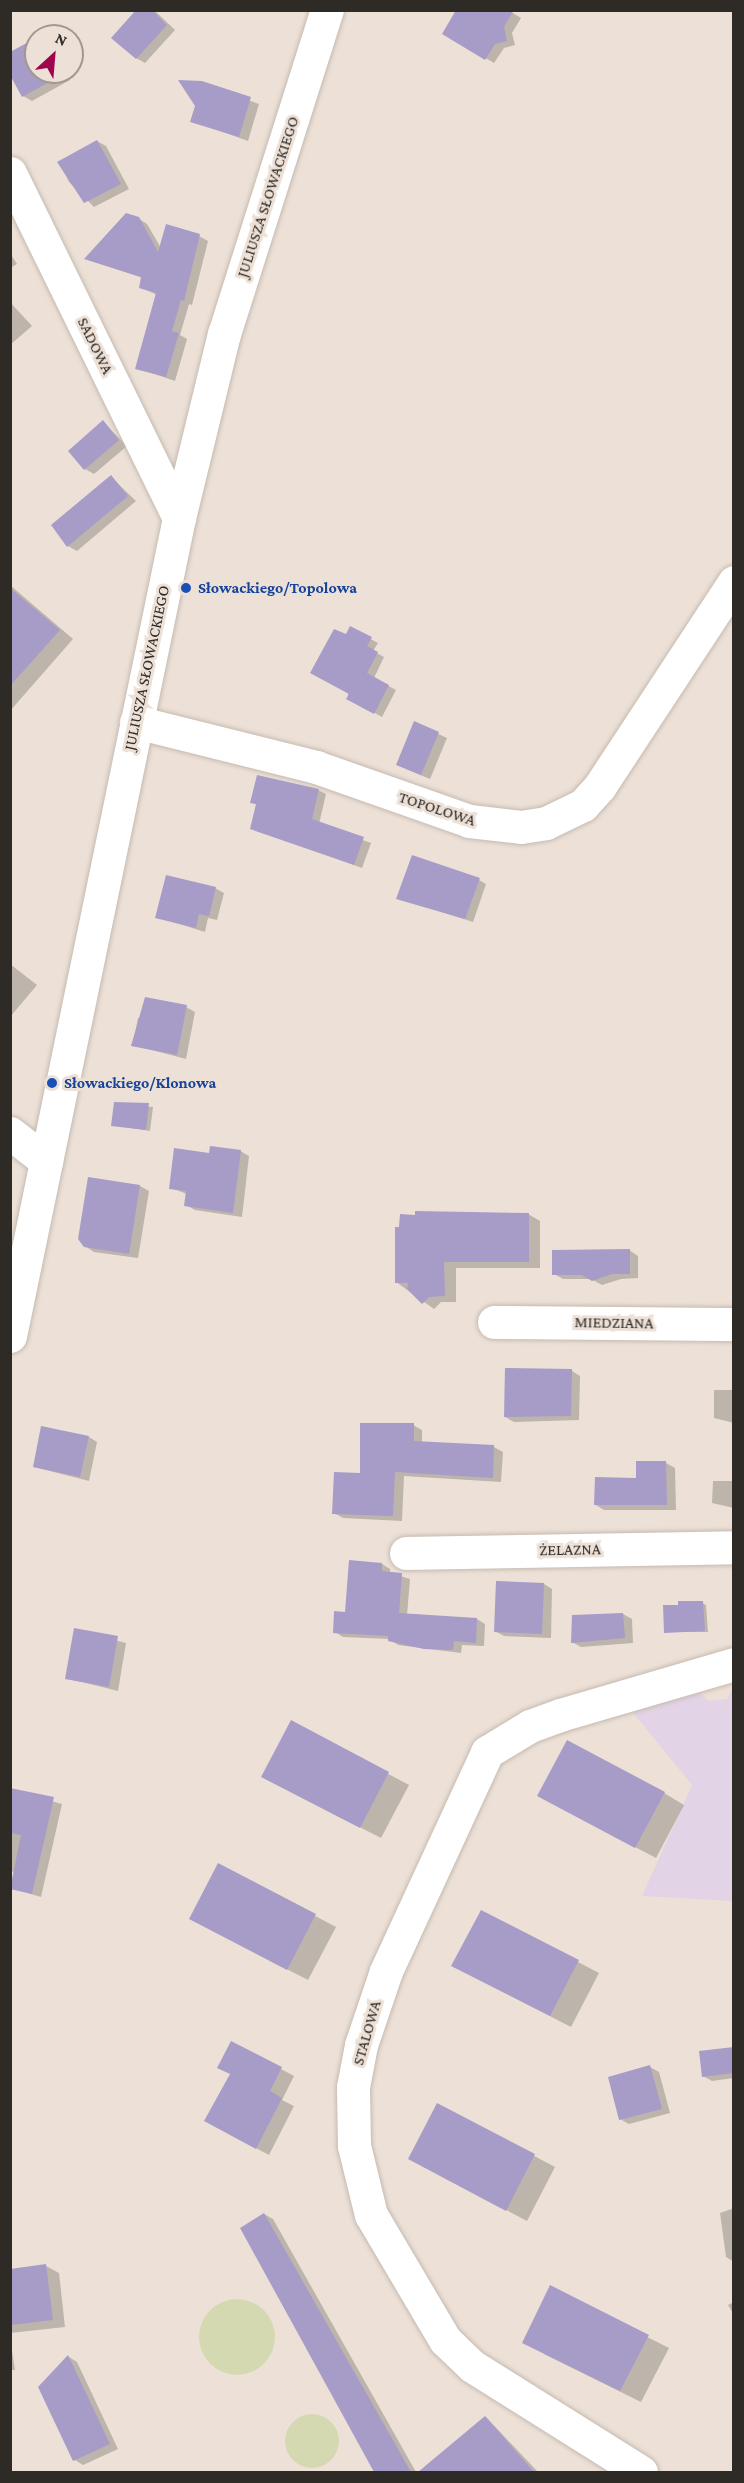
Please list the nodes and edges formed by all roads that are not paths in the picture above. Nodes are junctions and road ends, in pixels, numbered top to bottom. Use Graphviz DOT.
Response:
graph roads {
  1 [pos="327,10"];
  2 [pos="10,173"];
  3 [pos="179,518"];
  4 [pos="734,582"];
  5 [pos="136,722"];
  6 [pos="10,1133"];
  7 [pos="46,1161"];
  8 [pos="494,1322"];
  9 [pos="734,1324"];
  10 [pos="10,1336"];
  11 [pos="734,1547"];
  12 [pos="406,1553"];
  13 [pos="734,1665"];
  14 [pos="641,2472"];
  1 -- 3 [label="street, JULIUSZA SŁOWACKIEGO"];
  2 -- 3 [label="street, SADOWA"];
  3 -- 5 [label="street, JULIUSZA SŁOWACKIEGO"];
  4 -- 5 [label="street, TOPOLOWA"];
  5 -- 7 [label="street, JULIUSZA SŁOWACKIEGO"];
  6 -- 7 [label="street"];
  7 -- 10 [label="street, JULIUSZA SŁOWACKIEGO"];
  8 -- 9 [label="street, MIEDZIANA"];
  11 -- 12 [label="street, ŻELAZNA"];
  13 -- 14 [label="street, STALOWA"];
}
